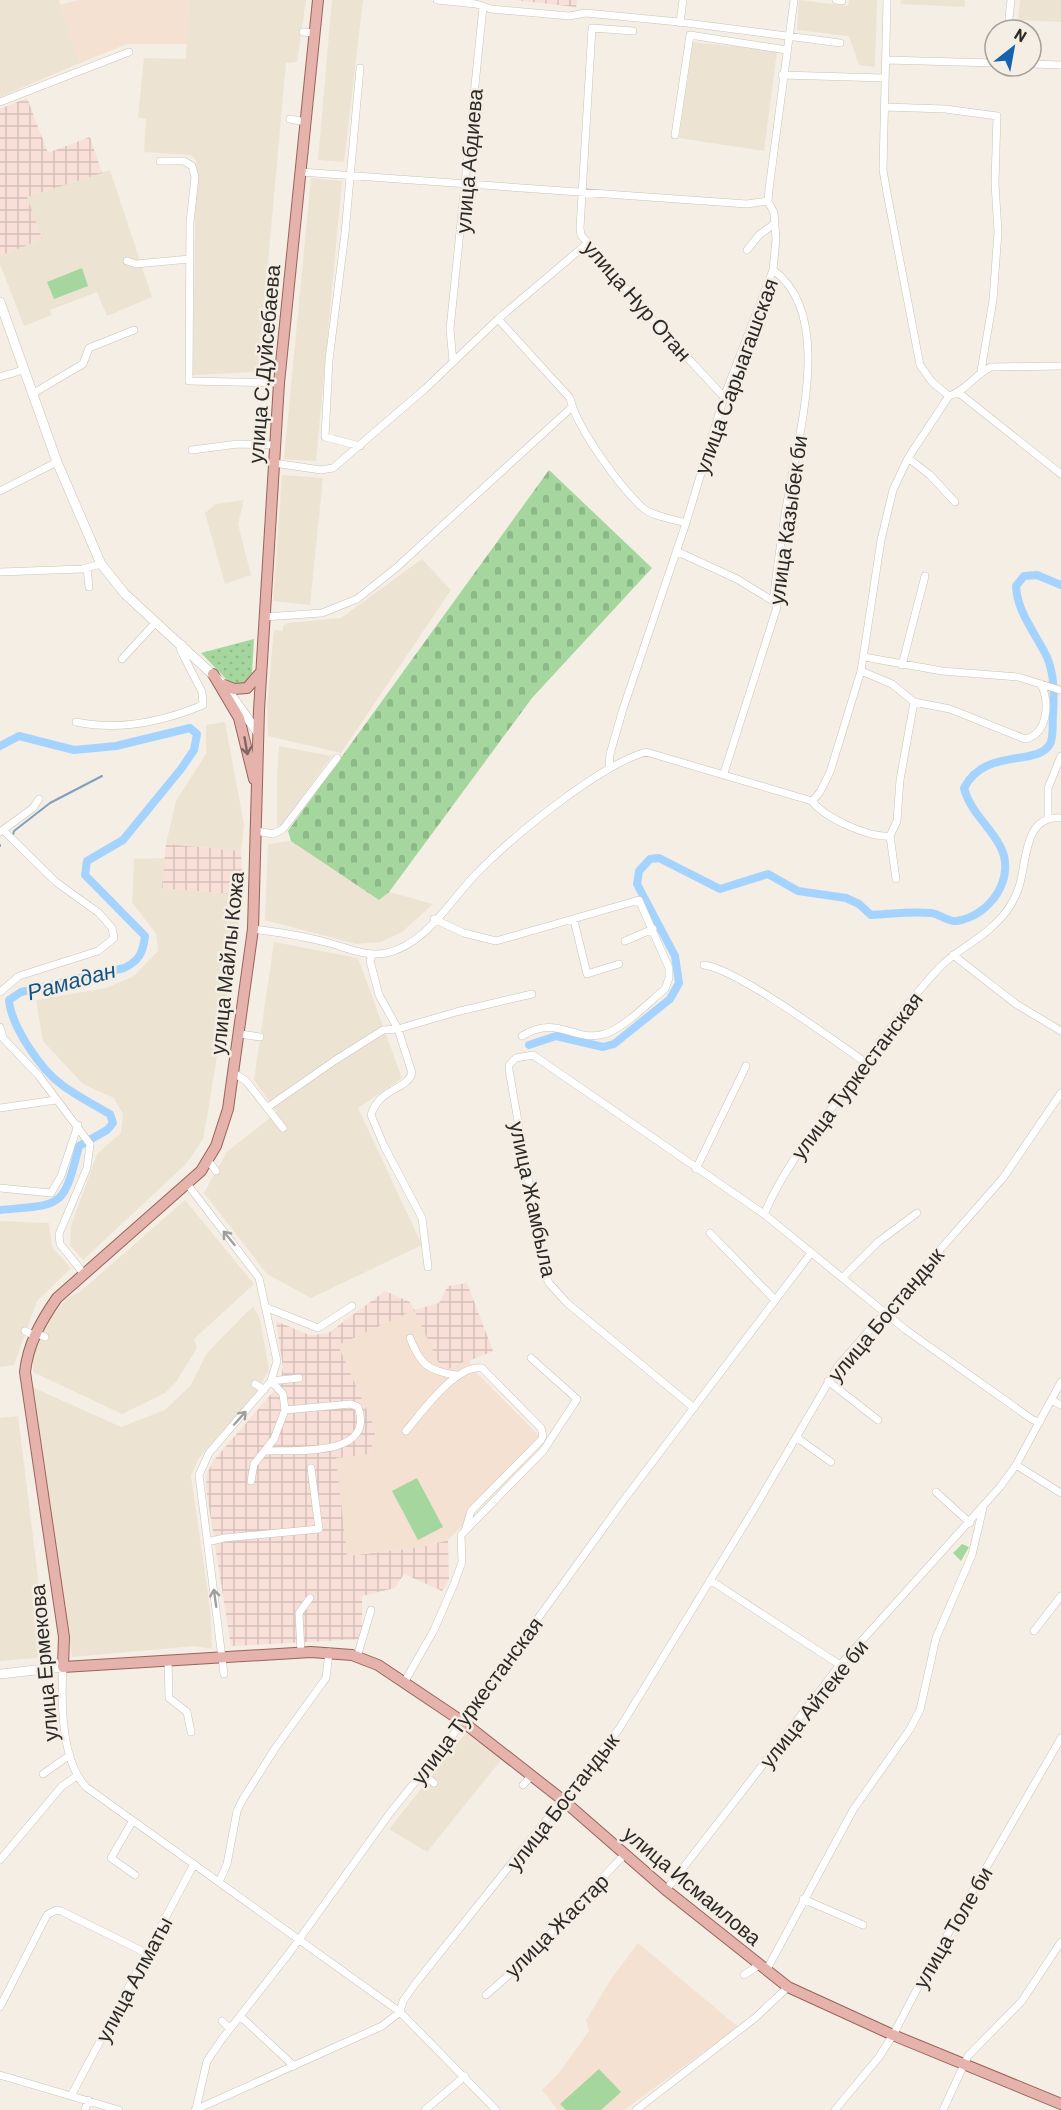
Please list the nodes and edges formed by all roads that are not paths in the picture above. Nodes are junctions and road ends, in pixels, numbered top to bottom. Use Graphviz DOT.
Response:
graph roads {
  1 [pos="318,0"];
  2 [pos="437,0"];
  3 [pos="683,0"];
  4 [pos="794,0"];
  5 [pos="836,0"];
  6 [pos="887,0"];
  7 [pos="1011,0"];
  8 [pos="842,1"];
  9 [pos="483,7"];
  10 [pos="1009,18"];
  11 [pos="680,23"];
  12 [pos="633,31"];
  13 [pos="303,32"];
  14 [pos="314,33"];
  15 [pos="789,36"];
  16 [pos="840,43"];
  17 [pos="787,50"];
  18 [pos="129,52"];
  19 [pos="886,60"];
  20 [pos="983,63"];
  21 [pos="1043,64"];
  22 [pos="1061,65"];
  23 [pos="360,68"];
  24 [pos="782,75"];
  25 [pos="884,78"];
  26 [pos="0,102"];
  27 [pos="885,107"];
  28 [pos="290,119"];
  29 [pos="305,122"];
  30 [pos="675,135"];
  31 [pos="160,161"];
  32 [pos="300,172"];
  33 [pos="350,174"];
  34 [pos="463,182"];
  35 [pos="580,192"];
  36 [pos="768,201"];
  37 [pos="774,224"];
  38 [pos="589,242"];
  39 [pos="747,250"];
  40 [pos="190,259"];
  41 [pos="128,261"];
  42 [pos="773,270"];
  43 [pos="0,302"];
  44 [pos="498,319"];
  45 [pos="134,330"];
  46 [pos="453,362"];
  47 [pos="1061,366"];
  48 [pos="23,370"];
  49 [pos="981,371"];
  50 [pos="0,377"];
  51 [pos="279,383"];
  52 [pos="959,393"];
  53 [pos="32,394"];
  54 [pos="949,396"];
  55 [pos="724,397"];
  56 [pos="572,407"];
  57 [pos="275,445"];
  58 [pos="360,446"];
  59 [pos="192,450"];
  60 [pos="908,458"];
  61 [pos="57,462"];
  62 [pos="274,463"];
  63 [pos="1061,474"];
  64 [pos="0,491"];
  65 [pos="956,502"];
  66 [pos="686,523"];
  67 [pos="676,551"];
  68 [pos="101,564"];
  69 [pos="87,568"];
  70 [pos="0,572"];
  71 [pos="925,576"];
  72 [pos="89,587"];
  73 [pos="773,601"];
  74 [pos="264,617"];
  75 [pos="156,622"];
  76 [pos="182,644"];
  77 [pos="864,657"];
  78 [pos="122,659"];
  79 [pos="902,665"];
  80 [pos="861,671"];
  81 [pos="261,673"];
  82 [pos="213,674"];
  83 [pos="224,685"];
  84 [pos="1045,685"];
  85 [pos="1060,690"];
  86 [pos="914,702"];
  87 [pos="76,722"];
  88 [pos="258,733"];
  89 [pos="1061,756"];
  90 [pos="337,758"];
  91 [pos="609,768"];
  92 [pos="724,773"];
  93 [pos="256,786"];
  94 [pos="39,799"];
  95 [pos="812,801"];
  96 [pos="1061,818"];
  97 [pos="1048,819"];
  98 [pos="2,831"];
  99 [pos="256,831"];
  100 [pos="890,836"];
  101 [pos="896,879"];
  102 [pos="435,919"];
  103 [pos="574,920"];
  104 [pos="253,929"];
  105 [pos="652,929"];
  106 [pos="625,941"];
  107 [pos="372,955"];
  108 [pos="953,955"];
  109 [pos="619,964"];
  110 [pos="704,965"];
  111 [pos="0,992"];
  112 [pos="532,994"];
  113 [pos="0,1027"];
  114 [pos="398,1029"];
  115 [pos="1061,1031"];
  116 [pos="240,1034"];
  117 [pos="522,1036"];
  118 [pos="260,1037"];
  119 [pos="865,1062"];
  120 [pos="746,1066"];
  121 [pos="234,1073"];
  122 [pos="1061,1093"];
  123 [pos="56,1100"];
  124 [pos="268,1107"];
  125 [pos="0,1108"];
  126 [pos="78,1125"];
  127 [pos="284,1128"];
  128 [pos="208,1160"];
  129 [pos="696,1168"];
  130 [pos="216,1171"];
  131 [pos="188,1185"];
  132 [pos="0,1188"];
  133 [pos="764,1214"];
  134 [pos="917,1214"];
  135 [pos="710,1233"];
  136 [pos="811,1253"];
  137 [pos="428,1267"];
  138 [pos="84,1274"];
  139 [pos="843,1277"];
  140 [pos="775,1300"];
  141 [pos="352,1306"];
  142 [pos="265,1307"];
  143 [pos="884,1313"];
  144 [pos="410,1338"];
  145 [pos="531,1358"];
  146 [pos="456,1375"];
  147 [pos="299,1378"];
  148 [pos="828,1381"];
  149 [pos="271,1382"];
  150 [pos="1061,1382"];
  151 [pos="255,1384"];
  152 [pos="264,1390"];
  153 [pos="1051,1400"];
  154 [pos="1061,1405"];
  155 [pos="694,1408"];
  156 [pos="285,1410"];
  157 [pos="878,1420"];
  158 [pos="1040,1422"];
  159 [pos="406,1431"];
  160 [pos="796,1437"];
  161 [pos="266,1451"];
  162 [pos="831,1462"];
  163 [pos="1016,1466"];
  164 [pos="311,1468"];
  165 [pos="251,1481"];
  166 [pos="936,1492"];
  167 [pos="1061,1493"];
  168 [pos="983,1508"];
  169 [pos="970,1524"];
  170 [pos="465,1531"];
  171 [pos="207,1542"];
  172 [pos="710,1580"];
  173 [pos="1061,1596"];
  174 [pos="310,1598"];
  175 [pos="371,1610"];
  176 [pos="1034,1632"];
  177 [pos="301,1652"];
  178 [pos="329,1652"];
  179 [pos="223,1656"];
  180 [pos="357,1657"];
  181 [pos="168,1659"];
  182 [pos="840,1665"];
  183 [pos="63,1667"];
  184 [pos="0,1674"];
  185 [pos="224,1674"];
  186 [pos="405,1681"];
  187 [pos="463,1722"];
  188 [pos="191,1732"];
  189 [pos="1061,1738"];
  190 [pos="70,1755"];
  191 [pos="43,1774"];
  192 [pos="422,1774"];
  193 [pos="532,1775"];
  194 [pos="77,1776"];
  195 [pos="434,1784"];
  196 [pos="523,1785"];
  197 [pos="564,1801"];
  198 [pos="132,1822"];
  199 [pos="626,1854"];
  200 [pos="0,1860"];
  201 [pos="194,1864"];
  202 [pos="135,1875"];
  203 [pos="219,1882"];
  204 [pos="666,1890"];
  205 [pos="803,1899"];
  206 [pos="863,1925"];
  207 [pos="299,1939"];
  208 [pos="1061,1942"];
  209 [pos="146,1953"];
  210 [pos="762,1968"];
  211 [pos="744,1975"];
  212 [pos="788,1988"];
  213 [pos="486,1995"];
  214 [pos="0,2007"];
  215 [pos="400,2012"];
  216 [pos="240,2016"];
  217 [pos="222,2021"];
  218 [pos="230,2029"];
  219 [pos="894,2035"];
  220 [pos="964,2064"];
  221 [pos="294,2066"];
  222 [pos="0,2075"];
  223 [pos="465,2076"];
  224 [pos="72,2094"];
  225 [pos="88,2100"];
  226 [pos="1059,2106"];
  227 [pos="85,2110"];
  228 [pos="118,2110"];
  229 [pos="195,2110"];
  230 [pos="425,2110"];
  231 [pos="496,2110"];
  232 [pos="636,2110"];
  233 [pos="835,2110"];
  234 [pos="943,2110"];
  1 -- 14 [label="main road, улица С.Дуйсебаева"];
  2 -- 9 [label="street"];
  3 -- 11 [label="street"];
  4 -- 15 [label="street, улица Сарыагашская"];
  5 -- 8 [label="street"];
  6 -- 19 [label="street"];
  7 -- 10 [label="street"];
  9 -- 11 [label="street"];
  9 -- 34 [label="street, улица Абдиева"];
  11 -- 15 [label="street"];
  12 -- 35 [label="street, улица Нур Отан"];
  13 -- 14 [label="street"];
  14 -- 29 [label="main road, улица С.Дуйсебаева"];
  15 -- 16 [label="street"];
  15 -- 17 [label="street, улица Сарыагашская"];
  17 -- 24 [label="street, улица Сарыагашская"];
  17 -- 30 [label="street"];
  18 -- 26 [label="street"];
  19 -- 20 [label="street"];
  19 -- 25 [label="street"];
  21 -- 22 [label="street"];
  23 -- 33 [label="street"];
  24 -- 25 [label="street"];
  24 -- 36 [label="street, улица Сарыагашская"];
  25 -- 27 [label="street"];
  27 -- 49 [label="street"];
  27 -- 54 [label="street"];
  28 -- 29 [label="street"];
  29 -- 32 [label="main road, улица С.Дуйсебаева"];
  31 -- 40 [label="street"];
  32 -- 33 [label="street"];
  32 -- 51 [label="main road, улица С.Дуйсебаева"];
  33 -- 34 [label="street"];
  33 -- 58 [label="street"];
  34 -- 35 [label="street"];
  34 -- 46 [label="street, улица Абдиева"];
  35 -- 36 [label="street"];
  35 -- 38 [label="street, улица Нур Отан"];
  36 -- 37 [label="street, улица Сарыагашская"];
  37 -- 39 [label="street"];
  37 -- 42 [label="street, улица Сарыагашская"];
  38 -- 44 [label="street"];
  38 -- 55 [label="street, улица Нур Отан"];
  40 -- 41 [label="street"];
  40 -- 51 [label="street"];
  42 -- 55 [label="street, улица Сарыагашская"];
  42 -- 73 [label="street, улица Казыбек би"];
  43 -- 48 [label="street"];
  44 -- 46 [label="street"];
  44 -- 56 [label="street"];
  45 -- 53 [label="street"];
  46 -- 58 [label="street"];
  47 -- 49 [label="street"];
  48 -- 50 [label="street"];
  48 -- 53 [label="street"];
  49 -- 52 [label="street"];
  51 -- 57 [label="main road, улица С.Дуйсебаева"];
  52 -- 54 [label="street"];
  52 -- 63 [label="street"];
  53 -- 61 [label="street"];
  54 -- 60 [label="street"];
  55 -- 66 [label="street, улица Сарыагашская"];
  56 -- 66 [label="street"];
  56 -- 74 [label="street"];
  57 -- 59 [label="street"];
  57 -- 62 [label="main road, улица С.Дуйсебаева"];
  58 -- 62 [label="street"];
  60 -- 65 [label="street"];
  60 -- 77 [label="street"];
  61 -- 64 [label="street"];
  61 -- 68 [label="street"];
  62 -- 74 [label="main road, улица С.Дуйсебаева"];
  66 -- 67 [label="street, улица Сарыагашская"];
  67 -- 73 [label="street"];
  67 -- 91 [label="street, улица Сарыагашская"];
  68 -- 69 [label="street"];
  68 -- 75 [label="street"];
  69 -- 70 [label="street"];
  69 -- 72 [label="street"];
  71 -- 79 [label="street"];
  73 -- 92 [label="street, улица Казыбек би"];
  74 -- 81 [label="main road, улица С.Дуйсебаева"];
  75 -- 76 [label="street"];
  75 -- 78 [label="street"];
  76 -- 82 [label="street"];
  76 -- 87 [label="street"];
  77 -- 79 [label="street"];
  77 -- 80 [label="street"];
  79 -- 84 [label="street"];
  80 -- 86 [label="street"];
  80 -- 95 [label="street"];
  81 -- 83 [label="main road"];
  81 -- 88 [label="main road, улица С.Дуйсебаева"];
  82 -- 83 [label="street"];
  82 -- 93 [label="main road, one-way"];
  83 -- 88 [label="street"];
  84 -- 85 [label="street"];
  84 -- 86 [label="street"];
  86 -- 100 [label="street"];
  88 -- 93 [label="main road, улица Майлы Кожа"];
  89 -- 97 [label="street"];
  90 -- 99 [label="street"];
  91 -- 92 [label="street"];
  91 -- 102 [label="street"];
  92 -- 95 [label="street"];
  93 -- 99 [label="main road, улица Майлы Кожа"];
  94 -- 98 [label="street"];
  95 -- 100 [label="street"];
  96 -- 97 [label="street"];
  97 -- 108 [label="street, улица Туркестанская"];
  98 -- 111 [label="street"];
  99 -- 104 [label="main road, улица Майлы Кожа"];
  100 -- 101 [label="street"];
  102 -- 103 [label="street"];
  102 -- 107 [label="street"];
  103 -- 105 [label="street"];
  103 -- 109 [label="street"];
  104 -- 107 [label="street"];
  104 -- 116 [label="main road, улица Майлы Кожа"];
  105 -- 106 [label="street"];
  105 -- 117 [label="street"];
  107 -- 114 [label="street"];
  108 -- 115 [label="street"];
  108 -- 119 [label="street, улица Туркестанская"];
  110 -- 119 [label="street"];
  112 -- 114 [label="street"];
  113 -- 123 [label="street"];
  114 -- 124 [label="street"];
  114 -- 137 [label="street"];
  116 -- 118 [label="street"];
  116 -- 121 [label="main road, улица Майлы Кожа"];
  119 -- 133 [label="street, улица Туркестанская"];
  120 -- 129 [label="street"];
  121 -- 124 [label="street"];
  121 -- 128 [label="main road, улица Майлы Кожа"];
  122 -- 143 [label="street, улица Бостандык"];
  123 -- 125 [label="street"];
  123 -- 126 [label="street"];
  124 -- 127 [label="street"];
  126 -- 132 [label="street"];
  126 -- 138 [label="street"];
  128 -- 130 [label="street"];
  128 -- 131 [label="main road, улица Майлы Кожа"];
  129 -- 133 [label="street"];
  129 -- 155 [label="street, улица Жамбыла"];
  131 -- 138 [label="main road, улица Ермекова"];
  142 -- 131 [label="street, one-way"];
  133 -- 136 [label="street"];
  134 -- 139 [label="street"];
  135 -- 140 [label="street"];
  136 -- 139 [label="street"];
  136 -- 140 [label="street, улица Туркестанская"];
  138 -- 183 [label="main road, улица Ермекова"];
  139 -- 143 [label="street"];
  140 -- 155 [label="street, улица Туркестанская"];
  141 -- 142 [label="street"];
  142 -- 149 [label="street"];
  143 -- 148 [label="street, улица Бостандык"];
  143 -- 158 [label="street"];
  144 -- 146 [label="street"];
  145 -- 170 [label="street"];
  146 -- 159 [label="street"];
  146 -- 170 [label="street"];
  147 -- 149 [label="street"];
  148 -- 157 [label="street"];
  148 -- 160 [label="street, улица Бостандык"];
  149 -- 152 [label="street"];
  149 -- 156 [label="street"];
  150 -- 153 [label="street, улица Айтеке би"];
  151 -- 152 [label="street"];
  171 -- 152 [label="street, one-way"];
  153 -- 154 [label="street"];
  153 -- 158 [label="street, улица Айтеке би"];
  155 -- 187 [label="street, улица Туркестанская"];
  156 -- 161 [label="street"];
  156 -- 161 [label="street"];
  158 -- 163 [label="street, улица Айтеке би"];
  160 -- 162 [label="street"];
  160 -- 172 [label="street, улица Бостандык"];
  161 -- 165 [label="street"];
  163 -- 167 [label="street"];
  163 -- 168 [label="street, улица Айтеке би"];
  164 -- 171 [label="street"];
  166 -- 169 [label="street"];
  168 -- 169 [label="street, улица Айтеке би"];
  168 -- 205 [label="street"];
  169 -- 182 [label="street, улица Айтеке би"];
  170 -- 186 [label="street"];
  179 -- 171 [label="street, one-way"];
  172 -- 182 [label="street"];
  172 -- 197 [label="street, улица Бостандык"];
  173 -- 176 [label="street"];
  174 -- 177 [label="street"];
  175 -- 180 [label="street"];
  177 -- 178 [label="main road, улица Исмаилова"];
  177 -- 179 [label="main road, улица Исмаилова"];
  178 -- 180 [label="main road, улица Исмаилова"];
  178 -- 203 [label="street"];
  179 -- 181 [label="main road, улица Исмаилова"];
  179 -- 185 [label="street"];
  180 -- 186 [label="main road, улица Исмаилова"];
  181 -- 183 [label="main road, улица Исмаилова"];
  181 -- 188 [label="street"];
  182 -- 204 [label="street, улица Айтеке би"];
  183 -- 184 [label="street"];
  183 -- 190 [label="street, улица Ермекова"];
  186 -- 187 [label="main road, улица Исмаилова"];
  187 -- 192 [label="street, улица Туркестанская"];
  187 -- 193 [label="main road, улица Исмаилова"];
  189 -- 219 [label="street, улица Толе би"];
  190 -- 191 [label="street"];
  190 -- 194 [label="street, улица Ермекова"];
  192 -- 195 [label="street"];
  192 -- 207 [label="street, улица Туркестанская"];
  193 -- 196 [label="street"];
  193 -- 197 [label="main road, улица Исмаилова"];
  194 -- 198 [label="street, улица Ермекова"];
  194 -- 200 [label="street"];
  197 -- 199 [label="main road, улица Исмаилова"];
  197 -- 215 [label="street, улица Бостандык"];
  198 -- 201 [label="street, улица Ермекова"];
  198 -- 202 [label="street"];
  199 -- 204 [label="main road, улица Исмаилова"];
  199 -- 213 [label="street, улица Жастар"];
  201 -- 203 [label="street, улица Ермекова"];
  201 -- 209 [label="street, улица Алматы"];
  203 -- 207 [label="street, улица Ермекова"];
  204 -- 210 [label="main road, улица Исмаилова"];
  205 -- 206 [label="street"];
  205 -- 210 [label="street"];
  207 -- 215 [label="street, улица Ермекова"];
  207 -- 216 [label="street, улица Туркестанская"];
  208 -- 220 [label="street"];
  209 -- 214 [label="street"];
  209 -- 224 [label="street, улица Алматы"];
  210 -- 211 [label="street"];
  210 -- 212 [label="main road, улица Исмаилова"];
  212 -- 219 [label="main road, улица Исмаилова"];
  212 -- 232 [label="street"];
  215 -- 221 [label="street"];
  215 -- 223 [label="street, улица Ермекова"];
  216 -- 218 [label="street, улица Туркестанская"];
  216 -- 221 [label="street"];
  217 -- 218 [label="street"];
  218 -- 229 [label="street, улица Туркестанская"];
  219 -- 220 [label="main road, улица Исмаилова"];
  219 -- 233 [label="street, улица Толе би"];
  220 -- 226 [label="main road, улица Исмаилова"];
  220 -- 234 [label="street"];
  221 -- 229 [label="street"];
  222 -- 224 [label="street"];
  223 -- 230 [label="street"];
  223 -- 231 [label="street, улица Ермекова"];
  224 -- 225 [label="street"];
  225 -- 227 [label="street"];
  225 -- 228 [label="street"];
}
